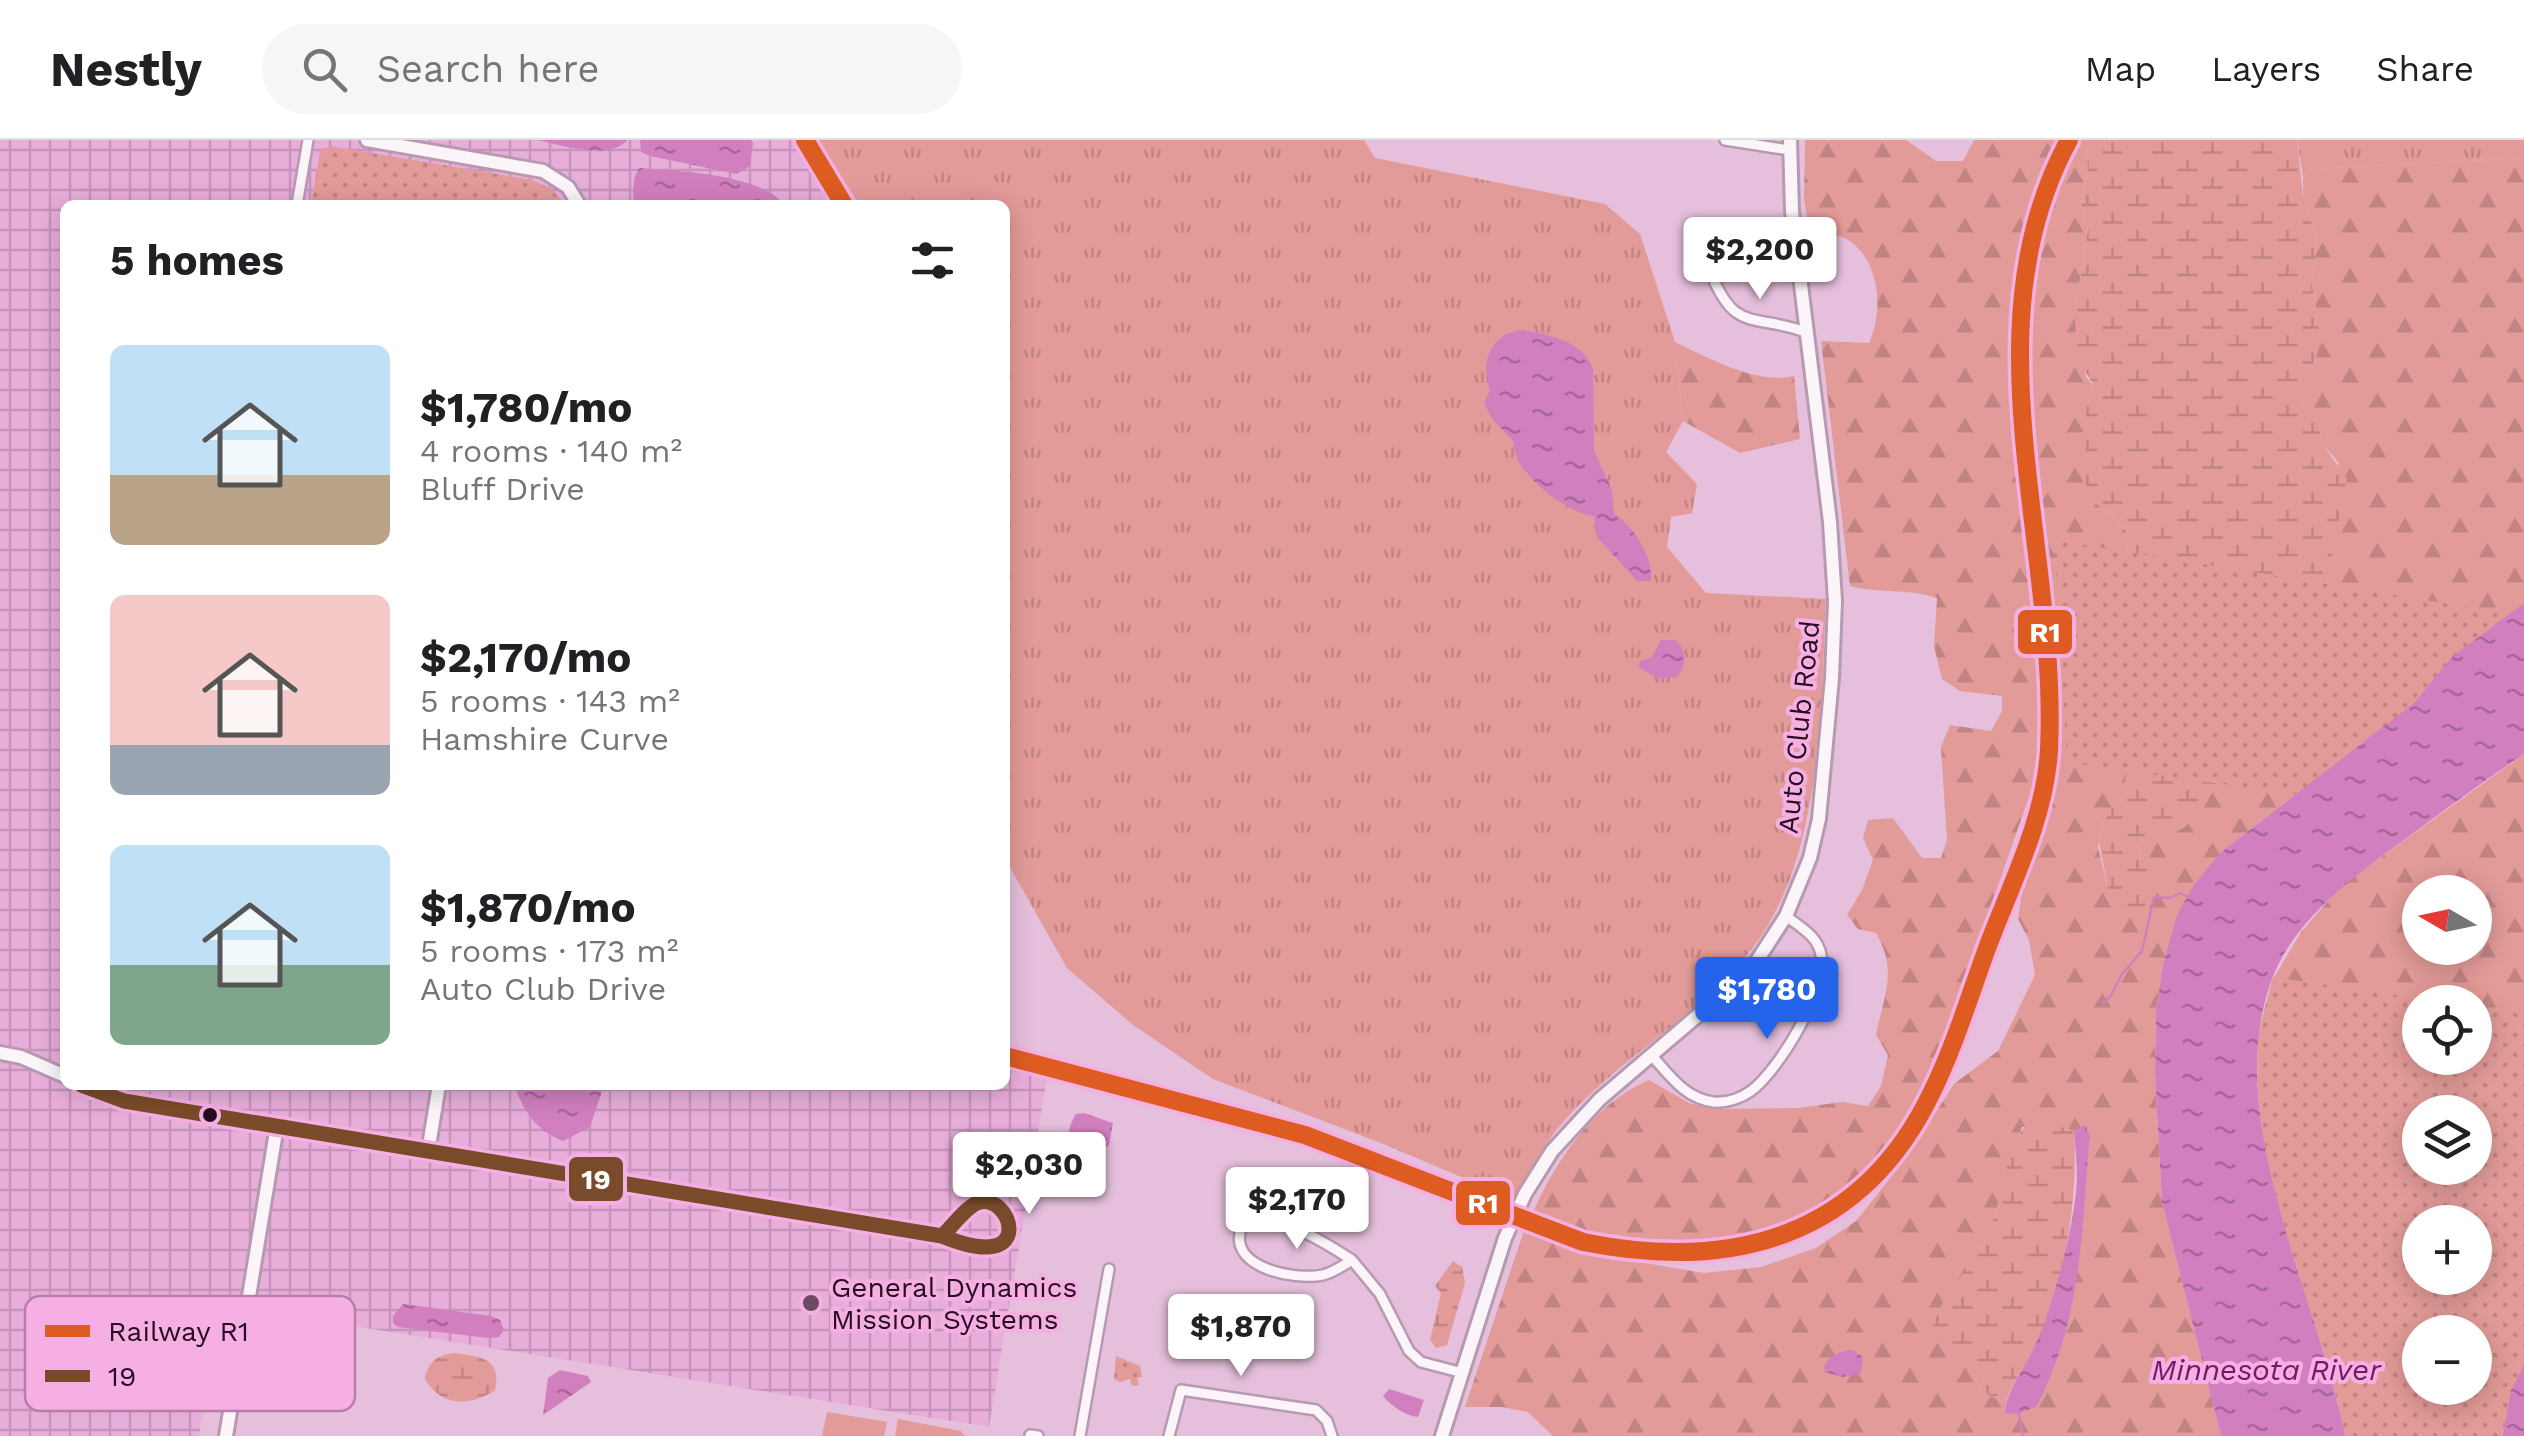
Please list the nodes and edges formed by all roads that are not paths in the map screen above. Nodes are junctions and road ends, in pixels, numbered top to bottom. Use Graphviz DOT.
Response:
graph roads {
  1 [pos="308,140"];
  2 [pos="367,140"];
  3 [pos="1726,140"];
  4 [pos="1789,145"];
  5 [pos="298,200"];
  6 [pos="574,200"];
  7 [pos="1710,271"];
  8 [pos="1806,332"];
  9 [pos="1786,916"];
  10 [pos="0,1053"];
  11 [pos="1653,1057"];
  12 [pos="60,1074"];
  13 [pos="94,1090"];
  14 [pos="438,1090"];
  15 [pos="277,1126"];
  16 [pos="428,1152"];
  17 [pos="942,1236"];
  18 [pos="1352,1260"];
  19 [pos="1108,1269"];
  20 [pos="249,1296"];
  21 [pos="1463,1373"];
  22 [pos="230,1411"];
  23 [pos="1030,1435"];
  24 [pos="226,1436"];
  25 [pos="1038,1436"];
  26 [pos="1080,1436"];
  27 [pos="1169,1436"];
  28 [pos="1332,1436"];
  29 [pos="1442,1436"];
  1 -- 5 [label="street"];
  2 -- 6 [label="street"];
  3 -- 4 [label="street"];
  4 -- 8 [label="street, Auto Club Road"];
  7 -- 8 [label="street"];
  8 -- 9 [label="street, Auto Club Road"];
  9 -- 11 [label="street, Auto Club Road"];
  9 -- 11 [label="street"];
  10 -- 12 [label="street"];
  11 -- 21 [label="street, Auto Club Road"];
  13 -- 15 [label="street"];
  14 -- 16 [label="street"];
  15 -- 16 [label="street"];
  15 -- 20 [label="street"];
  16 -- 17 [label="street"];
  17 -- 17 [label="street"];
  18 -- 18 [label="street"];
  18 -- 21 [label="street"];
  19 -- 26 [label="street"];
  21 -- 29 [label="street, Auto Club Road"];
  22 -- 24 [label="street"];
  23 -- 25 [label="street"];
  27 -- 28 [label="street"];
}
